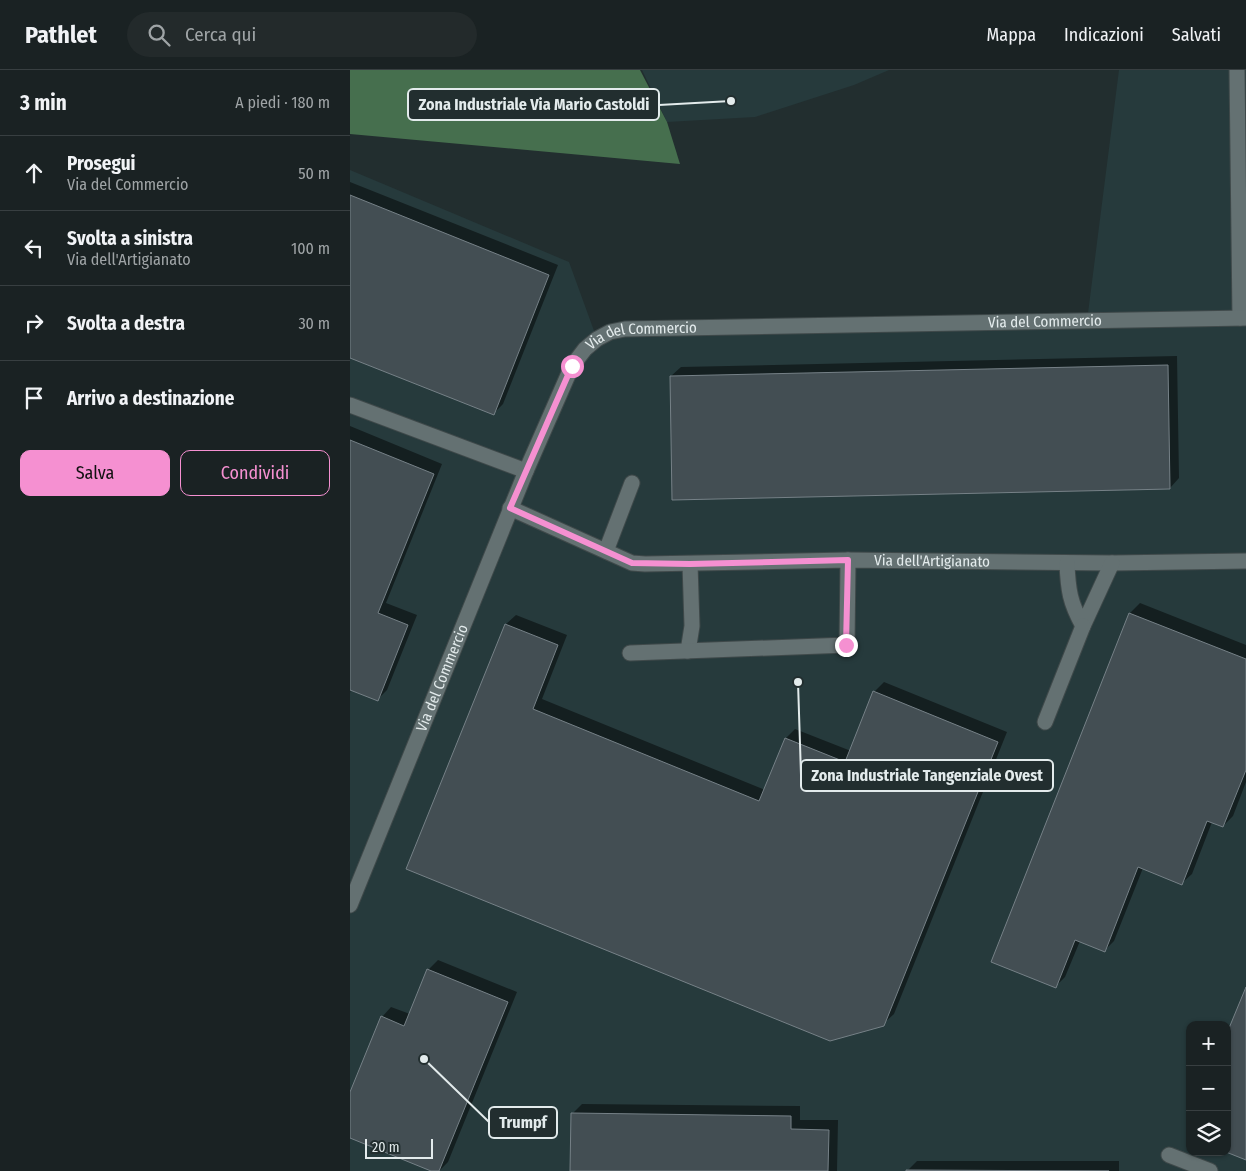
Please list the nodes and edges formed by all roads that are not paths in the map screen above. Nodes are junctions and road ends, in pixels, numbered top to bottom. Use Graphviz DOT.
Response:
graph roads {
  1 [pos="1237,70"];
  2 [pos="1243,318"];
  3 [pos="350,405"];
  4 [pos="526,471"];
  5 [pos="632,483"];
  6 [pos="510,508"];
  7 [pos="606,551"];
  8 [pos="848,560"];
  9 [pos="1246,561"];
  10 [pos="1067,563"];
  11 [pos="1112,563"];
  12 [pos="690,564"];
  13 [pos="1083,626"];
  14 [pos="688,651"];
  15 [pos="630,653"];
  16 [pos="1045,722"];
  17 [pos="356,873"];
  18 [pos="350,905"];
  19 [pos="1169,1155"];
  20 [pos="1210,1171"];
  1 -- 2 [label="street"];
  2 -- 4 [label="street, Via del Commercio"];
  3 -- 4 [label="street"];
  4 -- 6 [label="street, Via del Commercio"];
  5 -- 7 [label="street"];
  6 -- 7 [label="street, Via dell'Artigianato"];
  6 -- 17 [label="street, Via del Commercio"];
  7 -- 12 [label="street, Via dell'Artigianato"];
  8 -- 10 [label="street, Via dell'Artigianato"];
  8 -- 12 [label="street, Via dell'Artigianato"];
  8 -- 14 [label="street"];
  9 -- 11 [label="street, Via dell'Artigianato"];
  10 -- 11 [label="street, Via dell'Artigianato"];
  10 -- 13 [label="street"];
  11 -- 13 [label="street"];
  12 -- 14 [label="street"];
  13 -- 16 [label="street"];
  14 -- 15 [label="street"];
  17 -- 18 [label="street, Via del Commercio"];
  19 -- 20 [label="street"];
}
